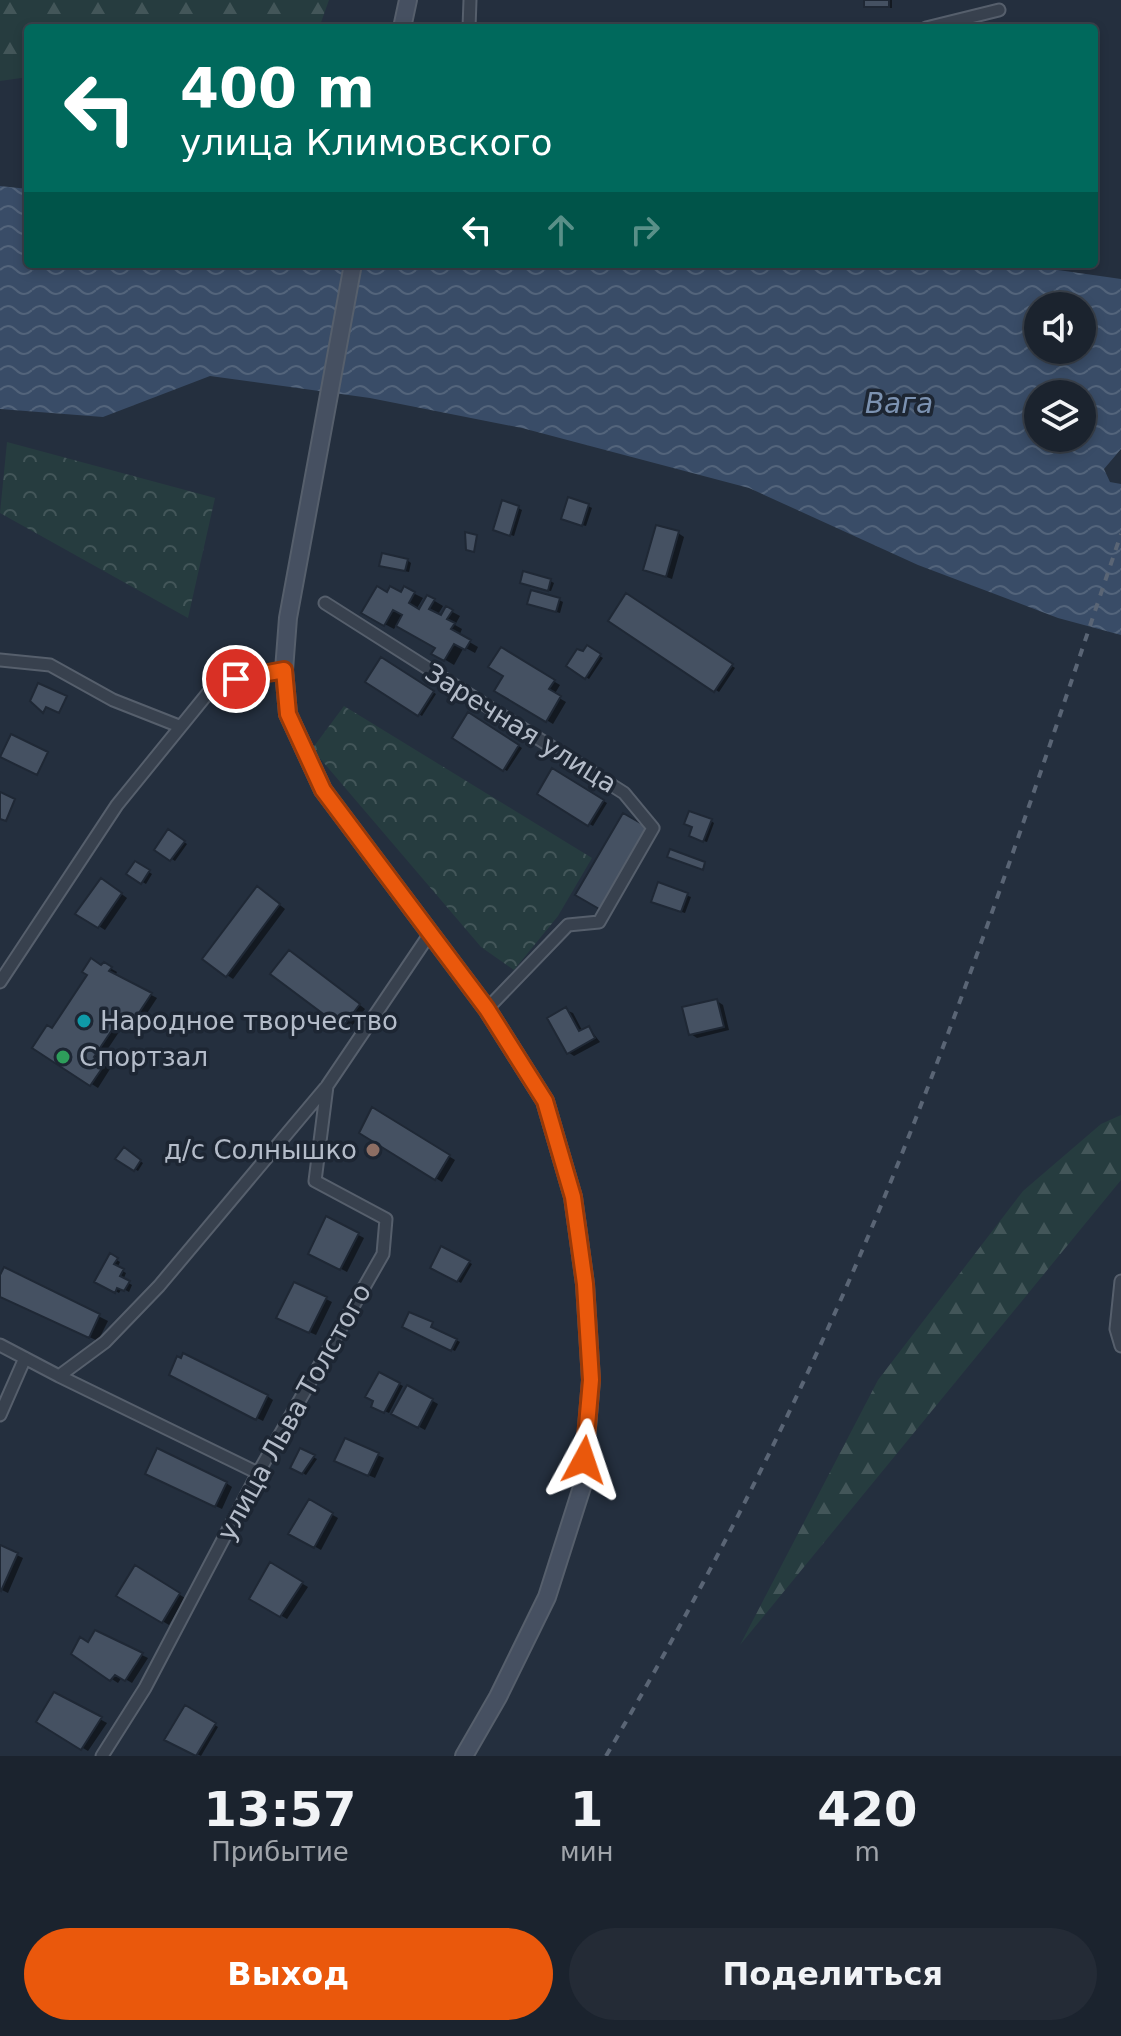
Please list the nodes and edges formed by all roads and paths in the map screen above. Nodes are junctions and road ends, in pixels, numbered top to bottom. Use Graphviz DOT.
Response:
graph roads {
  1 [pos="408,0"];
  2 [pos="470,0"];
  3 [pos="999,10"];
  4 [pos="403,24"];
  5 [pos="469,24"];
  6 [pos="942,24"];
  7 [pos="352,268"];
  8 [pos="325,603"];
  9 [pos="0,660"];
  10 [pos="284,670"];
  11 [pos="179,726"];
  12 [pos="431,932"];
  13 [pos="0,982"];
  14 [pos="487,1009"];
  15 [pos="327,1086"];
  16 [pos="1121,1281"];
  17 [pos="0,1345"];
  18 [pos="1121,1346"];
  19 [pos="25,1358"];
  20 [pos="59,1376"];
  21 [pos="0,1415"];
  22 [pos="258,1473"];
  23 [pos="102,1756"];
  24 [pos="464,1756"];
  1 -- 4 [label="main road"];
  2 -- 5 [label="street"];
  3 -- 6 [label="street"];
  7 -- 10 [label="main road"];
  8 -- 14 [label="street, Заречная улица"];
  9 -- 11 [label="street"];
  10 -- 11 [label="street"];
  10 -- 12 [label="main road"];
  11 -- 13 [label="street"];
  12 -- 14 [label="main road"];
  12 -- 15 [label="street"];
  14 -- 24 [label="main road"];
  15 -- 20 [label="street"];
  15 -- 22 [label="street, улица Льва Толстого"];
  16 -- 18 [label="street"];
  17 -- 19 [label="street"];
  19 -- 20 [label="street"];
  19 -- 21 [label="street"];
  20 -- 22 [label="street"];
  22 -- 23 [label="street, улица Льва Толстого"];
}
